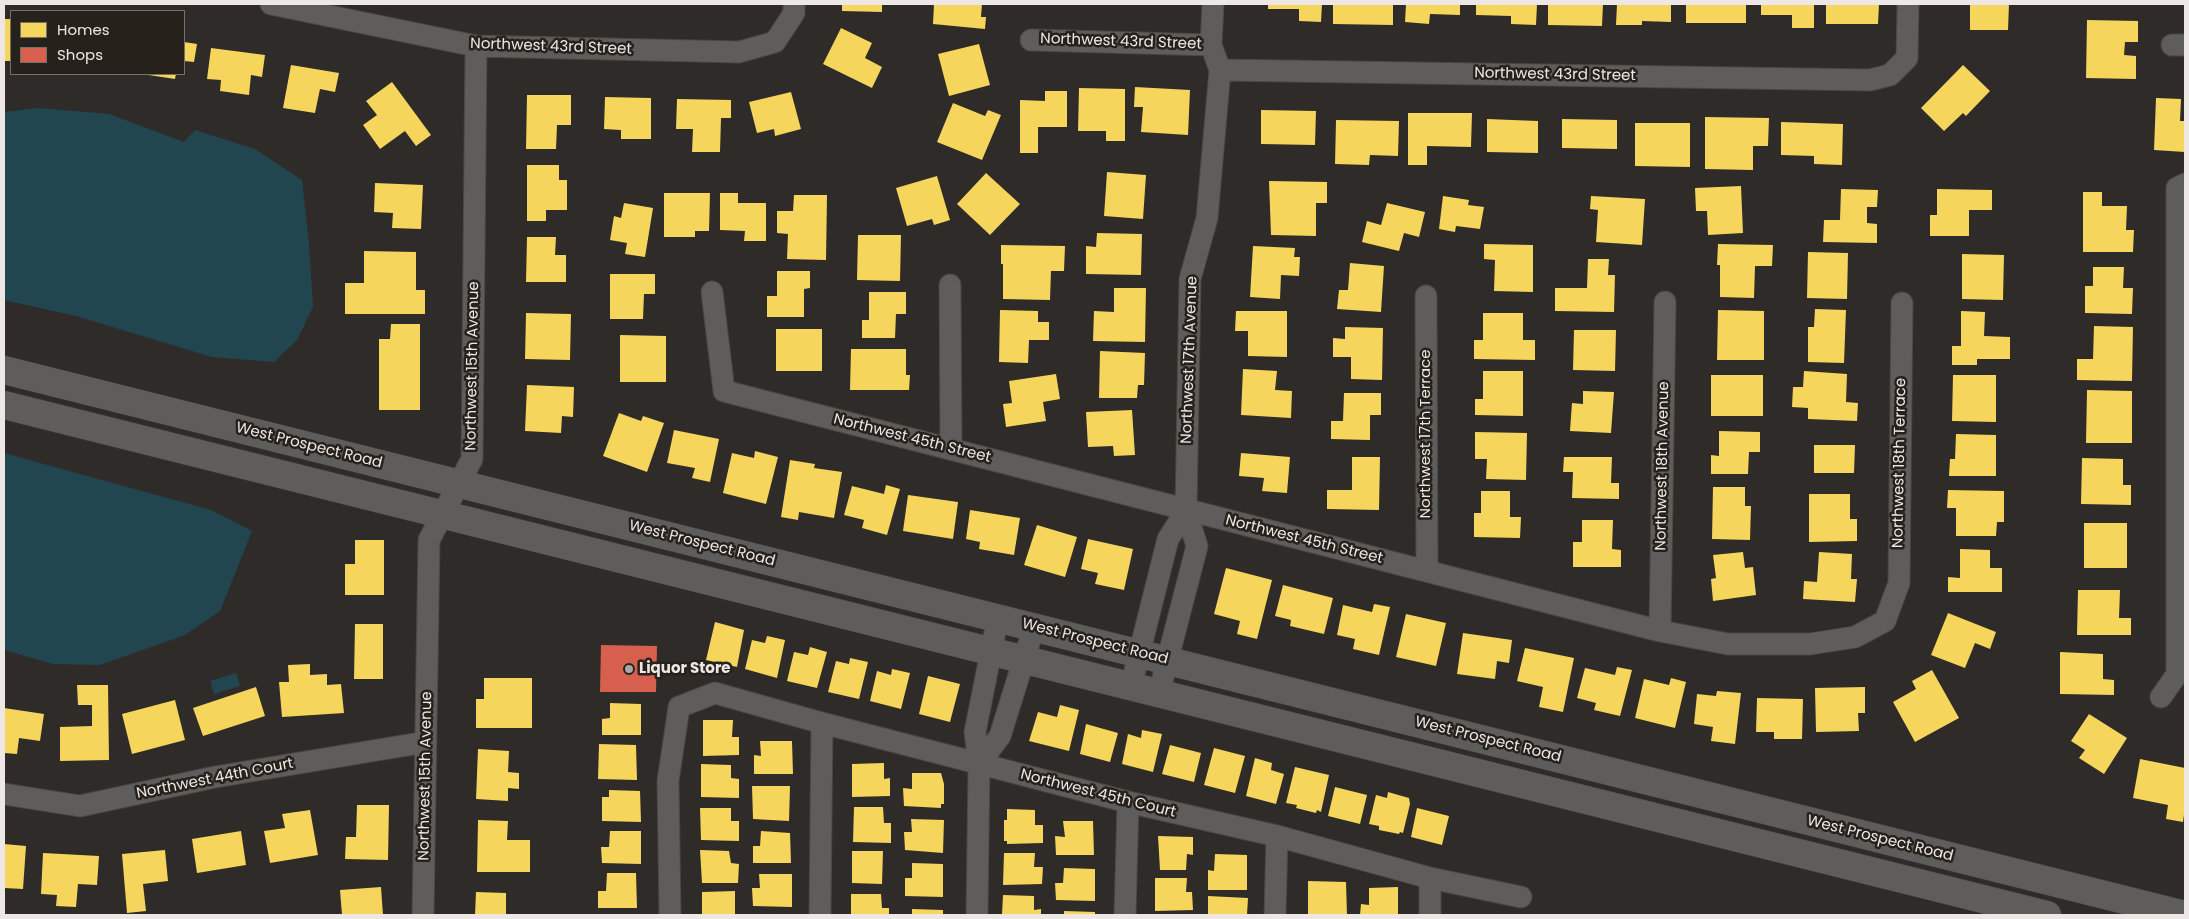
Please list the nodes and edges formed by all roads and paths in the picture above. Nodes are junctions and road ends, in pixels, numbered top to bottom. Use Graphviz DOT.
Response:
graph roads {
  1 [pos="271,4"];
  2 [pos="794,4"];
  3 [pos="1213,4"];
  4 [pos="1908,4"];
  5 [pos="1031,40"];
  6 [pos="1211,45"];
  7 [pos="476,46"];
  8 [pos="1220,70"];
  9 [pos="2181,186"];
  10 [pos="950,285"];
  11 [pos="712,292"];
  12 [pos="1426,296"];
  13 [pos="1665,302"];
  14 [pos="1902,303"];
  15 [pos="4,370"];
  16 [pos="4,405"];
  17 [pos="951,449"];
  18 [pos="459,484"];
  19 [pos="1186,511"];
  20 [pos="442,514"];
  21 [pos="1427,571"];
  22 [pos="998,617"];
  23 [pos="1885,622"];
  24 [pos="1034,627"];
  25 [pos="1660,630"];
  26 [pos="991,652"];
  27 [pos="1139,653"];
  28 [pos="1024,660"];
  29 [pos="1168,660"];
  30 [pos="1131,686"];
  31 [pos="1159,693"];
  32 [pos="2161,697"];
  33 [pos="822,724"];
  34 [pos="426,742"];
  35 [pos="980,764"];
  36 [pos="4,794"];
  37 [pos="1128,802"];
  38 [pos="1277,836"];
  39 [pos="1430,878"];
  40 [pos="1520,897"];
  41 [pos="423,915"];
  42 [pos="670,915"];
  43 [pos="820,915"];
  44 [pos="977,915"];
  45 [pos="1125,915"];
  46 [pos="1275,915"];
  47 [pos="1430,915"];
  48 [pos="2047,915"];
  49 [pos="2185,915"];
  1 -- 7 [label="street, Northwest 43rd Street"];
  2 -- 7 [label="street, Northwest 43rd Street"];
  3 -- 6 [label="street, Northwest 17th Avenue"];
  4 -- 8 [label="street, Northwest 43rd Street"];
  5 -- 6 [label="street, Northwest 43rd Street"];
  6 -- 8 [label="street, Northwest 17th Avenue"];
  7 -- 18 [label="street, Northwest 15th Avenue"];
  8 -- 19 [label="street, Northwest 17th Avenue"];
  9 -- 32 [label="street"];
  10 -- 17 [label="street"];
  11 -- 17 [label="street, Northwest 45th Street"];
  12 -- 21 [label="street, Northwest 17th Terrace"];
  13 -- 25 [label="street, Northwest 18th Avenue"];
  14 -- 23 [label="street, Northwest 18th Terrace"];
  15 -- 18 [label="main road, West Prospect Road"];
  16 -- 20 [label="main road"];
  17 -- 19 [label="street, Northwest 45th Street"];
  18 -- 20 [label="street, Northwest 15th Avenue"];
  18 -- 22 [label="main road, West Prospect Road"];
  19 -- 21 [label="street, Northwest 45th Street"];
  19 -- 27 [label="street"];
  19 -- 29 [label="street, Northwest 17th Avenue"];
  20 -- 26 [label="main road"];
  20 -- 34 [label="street, Northwest 15th Avenue"];
  21 -- 25 [label="street, Northwest 45th Street"];
  22 -- 24 [label="main road, West Prospect Road"];
  22 -- 26 [label="street"];
  23 -- 25 [label="street, Northwest 45th Street"];
  24 -- 27 [label="main road, West Prospect Road"];
  24 -- 28 [label="street"];
  26 -- 28 [label="main road"];
  26 -- 35 [label="street"];
  27 -- 29 [label="main road, West Prospect Road"];
  27 -- 30 [label="street"];
  28 -- 30 [label="main road"];
  28 -- 35 [label="street"];
  29 -- 31 [label="street, Northwest 17th Avenue"];
  29 -- 49 [label="main road, West Prospect Road"];
  30 -- 31 [label="main road"];
  31 -- 48 [label="main road"];
  33 -- 35 [label="street, Northwest 45th Court"];
  33 -- 42 [label="street, Northwest 45th Court"];
  33 -- 43 [label="street"];
  34 -- 36 [label="street, Northwest 44th Court"];
  34 -- 41 [label="street, Northwest 15th Avenue"];
  35 -- 37 [label="street, Northwest 45th Court"];
  35 -- 44 [label="street"];
  37 -- 38 [label="street, Northwest 45th Court"];
  37 -- 45 [label="street"];
  38 -- 39 [label="street, Northwest 45th Court"];
  38 -- 46 [label="street"];
  39 -- 40 [label="street, Northwest 45th Court"];
  39 -- 47 [label="street"];
}
